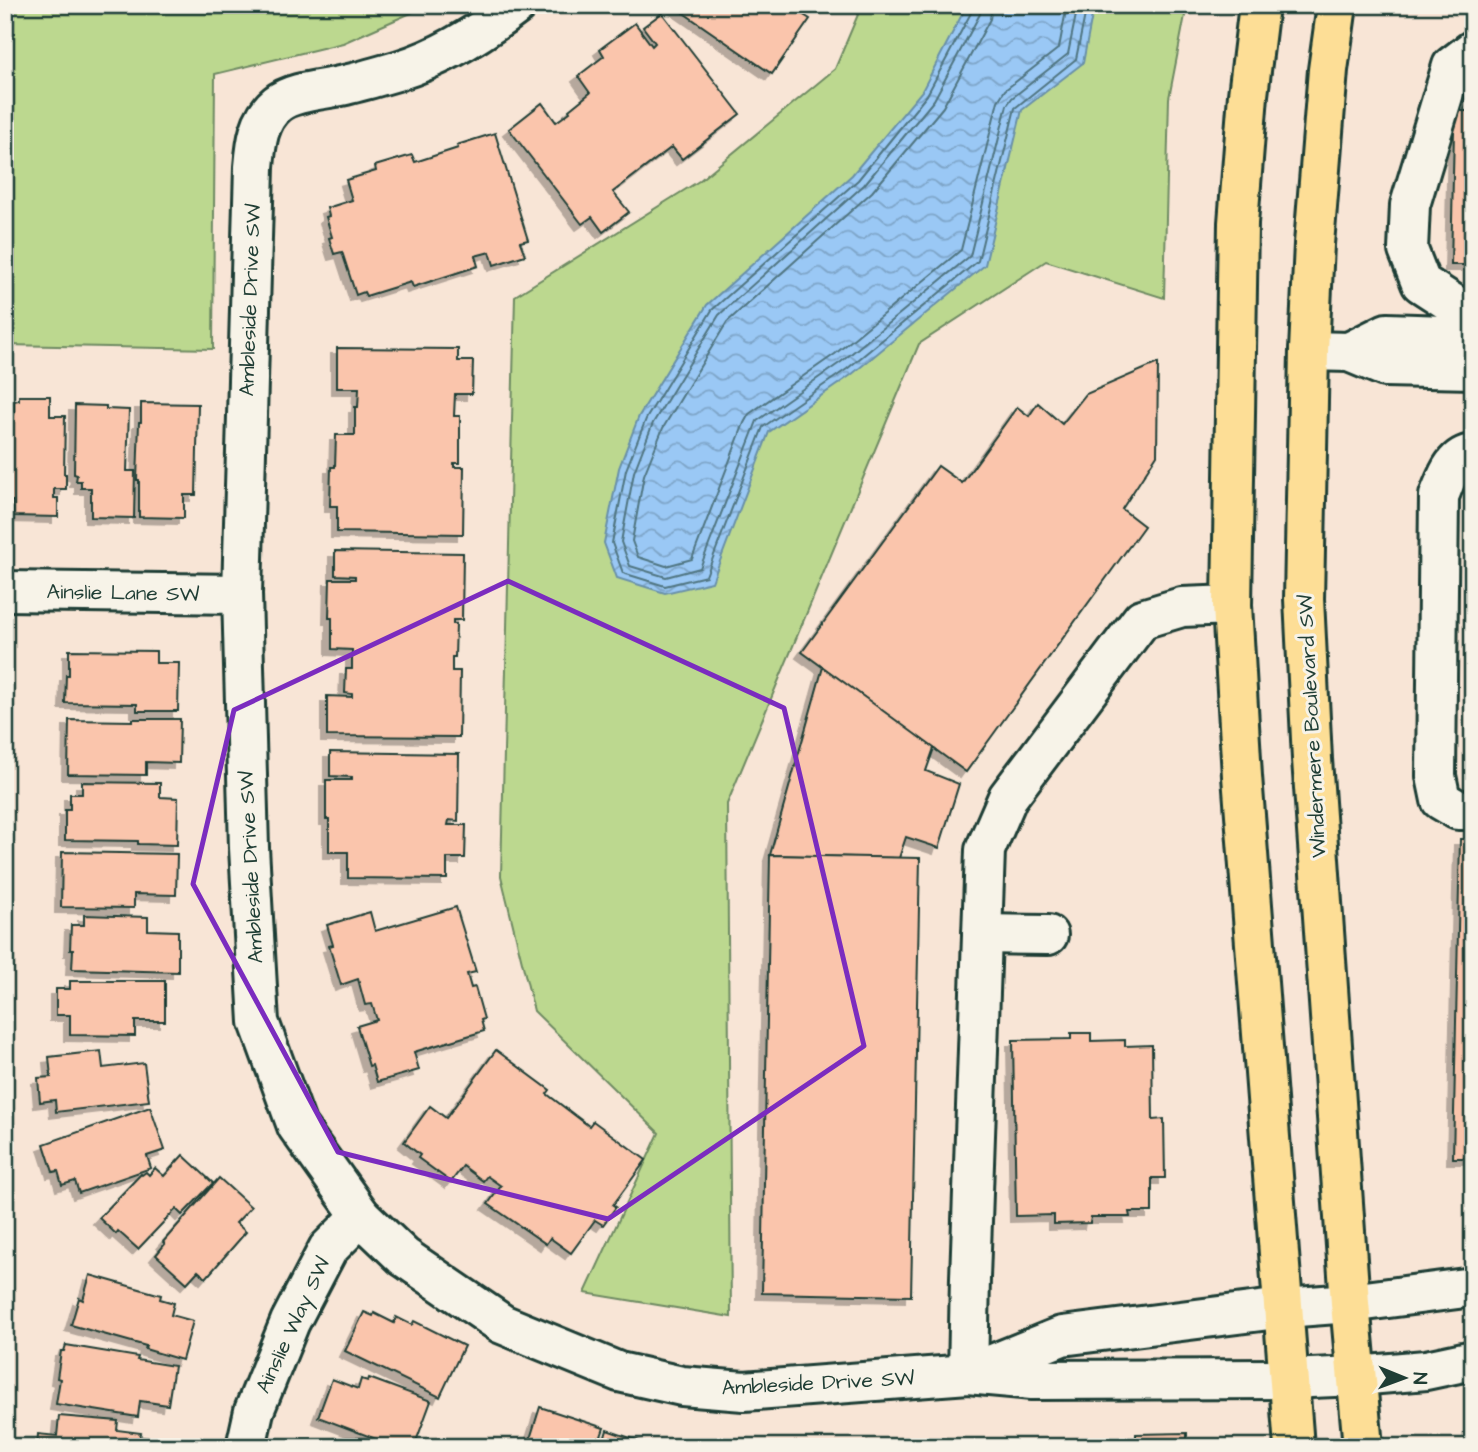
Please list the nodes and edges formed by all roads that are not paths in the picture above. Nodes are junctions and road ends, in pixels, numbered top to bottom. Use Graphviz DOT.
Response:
graph roads {
  1 [pos="517,5"];
  2 [pos="1259,5"];
  3 [pos="1337,5"];
  4 [pos="1473,50"];
  5 [pos="1473,308"];
  6 [pos="1473,335"];
  7 [pos="1309,351"];
  8 [pos="1349,352"];
  9 [pos="1473,369"];
  10 [pos="1473,454"];
  11 [pos="5,591"];
  12 [pos="242,594"];
  13 [pos="1232,605"];
  14 [pos="1473,810"];
  15 [pos="982,934"];
  16 [pos="1048,935"];
  17 [pos="361,1216"];
  18 [pos="1473,1287"];
  19 [pos="1350,1303"];
  20 [pos="1284,1308"];
  21 [pos="1473,1360"];
  22 [pos="968,1374"];
  23 [pos="1357,1376"];
  24 [pos="1288,1378"];
  25 [pos="246,1447"];
  26 [pos="1294,1447"];
  27 [pos="1363,1447"];
  1 -- 12 [label="street, Ambleside Drive SW"];
  2 -- 13 [label="main road"];
  3 -- 7 [label="main road, Windermere Boulevard SW"];
  4 -- 5 [label="street"];
  6 -- 8 [label="street"];
  7 -- 8 [label="street"];
  7 -- 19 [label="main road, Windermere Boulevard SW"];
  8 -- 9 [label="street"];
  10 -- 14 [label="street"];
  11 -- 12 [label="street, Ainslie Lane SW"];
  12 -- 17 [label="street, Ambleside Drive SW"];
  13 -- 15 [label="street"];
  13 -- 20 [label="main road"];
  15 -- 16 [label="street"];
  15 -- 22 [label="street"];
  17 -- 22 [label="street, Ambleside Drive SW"];
  17 -- 25 [label="street, Ainslie Way SW"];
  18 -- 19 [label="street, Ambleside Drive SW"];
  19 -- 20 [label="street, Ambleside Drive SW"];
  19 -- 23 [label="main road, Windermere Boulevard SW"];
  20 -- 22 [label="street, Ambleside Drive SW"];
  20 -- 24 [label="main road"];
  21 -- 23 [label="street, Ambleside Drive SW"];
  22 -- 24 [label="street, Ambleside Drive SW"];
  23 -- 24 [label="street, Ambleside Drive SW"];
  23 -- 27 [label="main road, Windermere Boulevard SW"];
  24 -- 26 [label="main road"];
}
